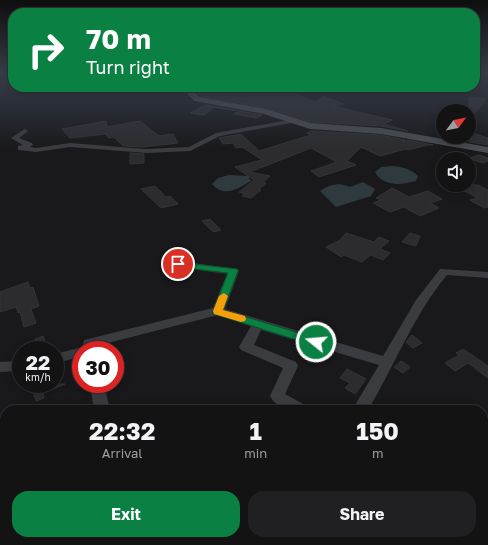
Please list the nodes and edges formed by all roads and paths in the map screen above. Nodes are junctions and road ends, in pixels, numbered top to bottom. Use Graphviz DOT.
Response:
graph roads {
  1 [pos="197,98"];
  2 [pos="294,121"];
  3 [pos="25,131"];
  4 [pos="488,150"];
  5 [pos="166,267"];
  6 [pos="488,275"];
  7 [pos="218,311"];
  8 [pos="258,324"];
  9 [pos="97,341"];
  10 [pos="388,363"];
  11 [pos="12,366"];
  12 [pos="0,367"];
  13 [pos="99,393"];
  14 [pos="101,405"];
  15 [pos="292,405"];
  16 [pos="363,405"];
  1 -- 2 [label="street"];
  2 -- 3 [label="street"];
  2 -- 4 [label="street"];
  5 -- 7 [label="street"];
  6 -- 10 [label="street"];
  7 -- 8 [label="street"];
  7 -- 9 [label="street"];
  8 -- 10 [label="street"];
  8 -- 15 [label="street"];
  10 -- 16 [label="street"];
  11 -- 12 [label="street"];
  13 -- 14 [label="street"];
}
